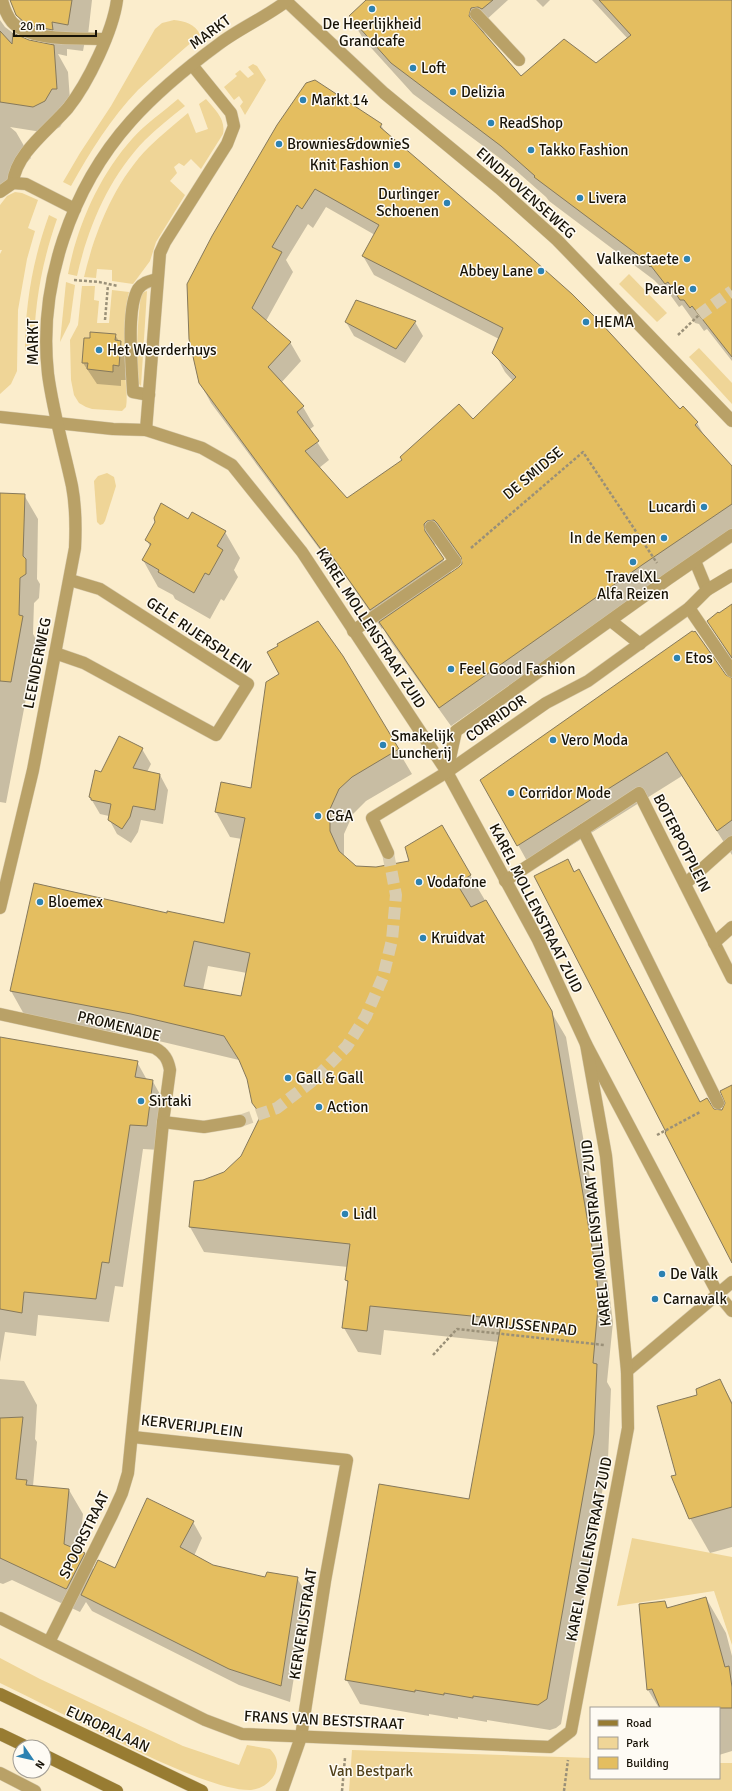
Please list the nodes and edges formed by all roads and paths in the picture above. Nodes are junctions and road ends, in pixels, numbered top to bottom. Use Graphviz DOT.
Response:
graph roads {
  1 [pos="2,0"];
  2 [pos="116,0"];
  3 [pos="286,1"];
  4 [pos="476,14"];
  5 [pos="105,39"];
  6 [pos="519,60"];
  7 [pos="192,65"];
  8 [pos="13,183"];
  9 [pos="0,192"];
  10 [pos="75,209"];
  11 [pos="54,275"];
  12 [pos="157,279"];
  13 [pos="108,284"];
  14 [pos="139,288"];
  15 [pos="699,315"];
  16 [pos="105,320"];
  17 [pos="663,349"];
  18 [pos="149,395"];
  19 [pos="0,418"];
  20 [pos="732,421"];
  21 [pos="56,422"];
  22 [pos="146,430"];
  23 [pos="431,527"];
  24 [pos="732,536"];
  25 [pos="455,561"];
  26 [pos="695,561"];
  27 [pos="732,575"];
  28 [pos="668,579"];
  29 [pos="70,580"];
  30 [pos="707,590"];
  31 [pos="689,608"];
  32 [pos="611,621"];
  33 [pos="353,631"];
  34 [pos="640,644"];
  35 [pos="55,653"];
  36 [pos="732,671"];
  37 [pos="447,772"];
  38 [pos="583,830"];
  39 [pos="732,842"];
  40 [pos="388,852"];
  41 [pos="505,881"];
  42 [pos="685,884"];
  43 [pos="0,908"];
  44 [pos="732,927"];
  45 [pos="714,942"];
  46 [pos="732,978"];
  47 [pos="0,1014"];
  48 [pos="586,1044"];
  49 [pos="718,1103"];
  50 [pos="240,1121"];
  51 [pos="163,1122"];
  52 [pos="639,1144"];
  53 [pos="152,1240"];
  54 [pos="732,1282"];
  55 [pos="718,1294"];
  56 [pos="732,1311"];
  57 [pos="624,1347"];
  58 [pos="433,1355"];
  59 [pos="627,1371"];
  60 [pos="133,1437"];
  61 [pos="347,1460"];
  62 [pos="0,1618"];
  63 [pos="49,1642"];
  64 [pos="0,1694"];
  65 [pos="571,1731"];
  66 [pos="0,1734"];
  67 [pos="301,1737"];
  68 [pos="347,1738"];
  69 [pos="12,1740"];
  70 [pos="52,1759"];
  71 [pos="0,1773"];
  72 [pos="35,1791"];
  73 [pos="117,1791"];
  74 [pos="202,1791"];
  75 [pos="282,1791"];
  76 [pos="342,1791"];
  1 -- 5 [label="street"];
  2 -- 5 [label="street"];
  3 -- 7 [label="street, MARKT"];
  3 -- 17 [label="street, EINDHOVENSEWEG"];
  4 -- 6 [label="street"];
  5 -- 8 [label="street"];
  7 -- 10 [label="street, MARKT"];
  7 -- 12 [label="street, MARKT"];
  8 -- 9 [label="street"];
  8 -- 10 [label="street"];
  10 -- 11 [label="street, MARKT"];
  11 -- 13 [label="path"];
  11 -- 21 [label="street, MARKT"];
  12 -- 14 [label="street"];
  12 -- 18 [label="street, MARKT"];
  13 -- 14 [label="path"];
  13 -- 16 [label="path"];
  14 -- 18 [label="street"];
  15 -- 17 [label="path"];
  17 -- 20 [label="street, EINDHOVENSEWEG"];
  18 -- 22 [label="street, MARKT"];
  19 -- 21 [label="street"];
  21 -- 22 [label="street, KAREL MOLLENSTRAAT ZUID"];
  21 -- 29 [label="street, LEENDERWEG"];
  22 -- 33 [label="street, KAREL MOLLENSTRAAT ZUID"];
  23 -- 25 [label="street"];
  24 -- 26 [label="street, CORRIDOR"];
  25 -- 28 [label="path, DE SMIDSE"];
  25 -- 33 [label="street"];
  26 -- 28 [label="street, CORRIDOR"];
  26 -- 30 [label="street"];
  27 -- 30 [label="street, CORRIDOR"];
  28 -- 32 [label="street, CORRIDOR"];
  29 -- 35 [label="street, LEENDERWEG"];
  29 -- 35 [label="street, GELE RIJERSPLEIN"];
  30 -- 31 [label="street, CORRIDOR"];
  31 -- 34 [label="street, CORRIDOR"];
  31 -- 36 [label="street"];
  32 -- 34 [label="street"];
  32 -- 37 [label="street, CORRIDOR"];
  33 -- 37 [label="street, KAREL MOLLENSTRAAT ZUID"];
  34 -- 37 [label="street, CORRIDOR"];
  35 -- 43 [label="street, LEENDERWEG"];
  37 -- 40 [label="street"];
  37 -- 41 [label="street, KAREL MOLLENSTRAAT ZUID"];
  38 -- 41 [label="street, BOTERPOTPLEIN"];
  38 -- 42 [label="street, BOTERPOTPLEIN"];
  38 -- 49 [label="street"];
  39 -- 42 [label="street"];
  41 -- 48 [label="street, KAREL MOLLENSTRAAT ZUID"];
  42 -- 45 [label="street, BOTERPOTPLEIN"];
  44 -- 45 [label="street"];
  45 -- 46 [label="street, BOTERPOTPLEIN"];
  47 -- 51 [label="street, PROMENADE"];
  48 -- 52 [label="street, KAREL MOLLENSTRAAT ZUID"];
  48 -- 57 [label="street, KAREL MOLLENSTRAAT ZUID"];
  49 -- 52 [label="path"];
  50 -- 51 [label="street"];
  51 -- 53 [label="street, PROMENADE"];
  52 -- 55 [label="street, KAREL MOLLENSTRAAT ZUID"];
  53 -- 60 [label="street, KERVERIJPLEIN"];
  54 -- 55 [label="street"];
  55 -- 56 [label="street, KAREL MOLLENSTRAAT ZUID"];
  55 -- 59 [label="street"];
  57 -- 58 [label="path, LAVRIJSSENPAD"];
  57 -- 59 [label="street, KAREL MOLLENSTRAAT ZUID"];
  59 -- 65 [label="street, KAREL MOLLENSTRAAT ZUID"];
  60 -- 61 [label="street, KERVERIJPLEIN"];
  60 -- 63 [label="street, SPOORSTRAAT"];
  61 -- 67 [label="street, KERVERIJSTRAAT"];
  62 -- 63 [label="street, FRANS VAN BESTSTRAAT"];
  63 -- 67 [label="street, FRANS VAN BESTSTRAAT"];
  64 -- 74 [label="main road, EUROPALAAN"];
  65 -- 68 [label="street, FRANS VAN BESTSTRAAT"];
  66 -- 69 [label="main road"];
  67 -- 68 [label="street, FRANS VAN BESTSTRAAT"];
  67 -- 75 [label="street, KERVERIJSTRAAT"];
  68 -- 76 [label="path"];
  70 -- 73 [label="main road"];
  71 -- 72 [label="street"];
}
